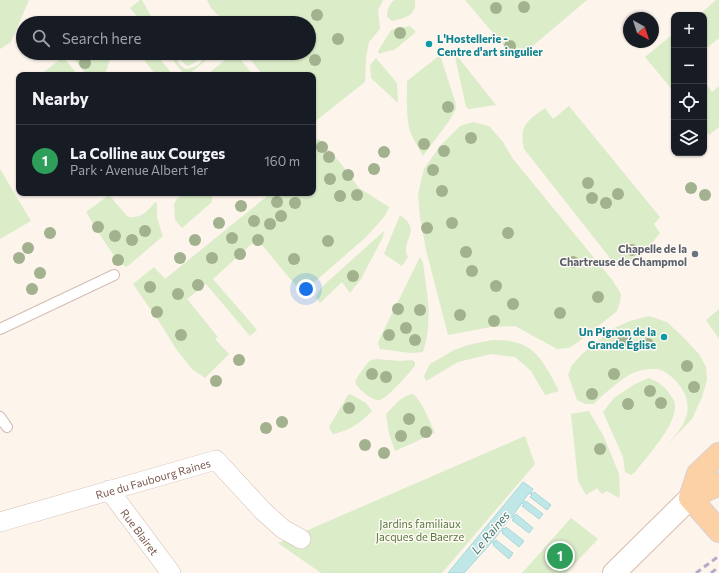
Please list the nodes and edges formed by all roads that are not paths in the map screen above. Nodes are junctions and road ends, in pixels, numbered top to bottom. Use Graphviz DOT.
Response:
graph roads {
  1 [pos="114,275"];
  2 [pos="0,328"];
  3 [pos="0,416"];
  4 [pos="7,427"];
  5 [pos="719,454"];
  6 [pos="719,484"];
  7 [pos="109,490"];
  8 [pos="690,498"];
  9 [pos="0,522"];
  10 [pos="718,530"];
  11 [pos="301,539"];
  12 [pos="171,573"];
  13 [pos="614,573"];
  1 -- 2 [label="lane"];
  3 -- 4 [label="lane"];
  5 -- 8 [label="main road"];
  6 -- 8 [label="main road"];
  7 -- 9 [label="street, Rue du Faubourg Raines"];
  7 -- 11 [label="street, Rue du Faubourg Raines"];
  7 -- 12 [label="street, Rue Blairet"];
  8 -- 10 [label="main road"];
  8 -- 13 [label="main road"];
}
